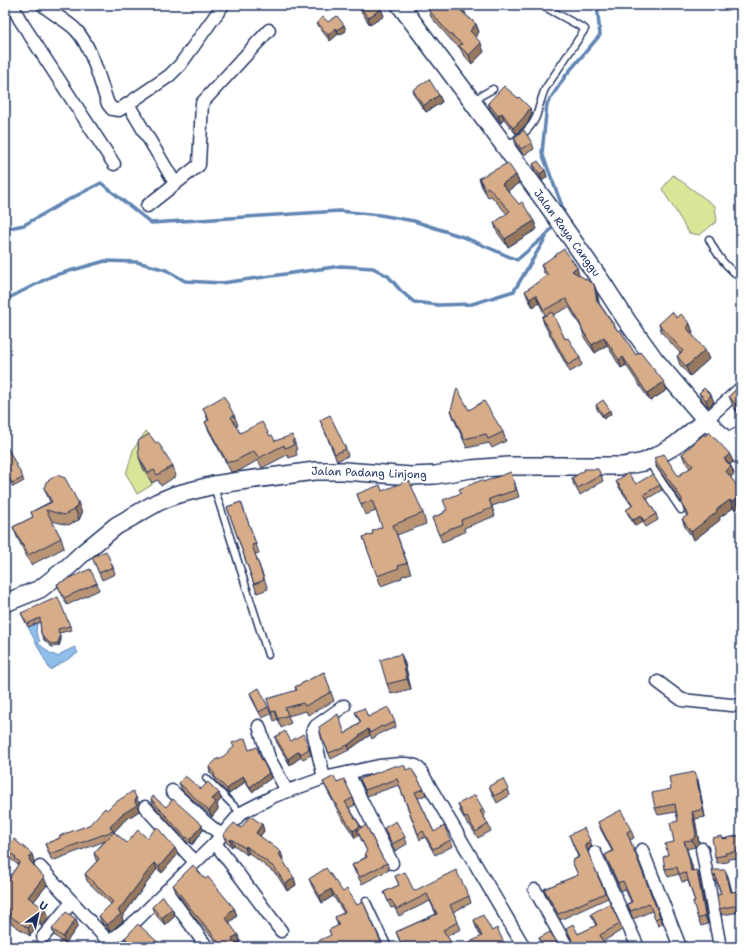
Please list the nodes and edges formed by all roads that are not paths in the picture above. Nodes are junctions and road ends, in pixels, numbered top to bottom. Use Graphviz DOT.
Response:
graph roads {
  1 [pos="12,5"];
  2 [pos="44,5"];
  3 [pos="223,5"];
  4 [pos="400,5"];
  5 [pos="541,5"];
  6 [pos="269,30"];
  7 [pos="493,90"];
  8 [pos="471,100"];
  9 [pos="128,104"];
  10 [pos="505,148"];
  11 [pos="114,164"];
  12 [pos="175,183"];
  13 [pos="147,206"];
  14 [pos="709,239"];
  15 [pos="741,278"];
  16 [pos="741,388"];
  17 [pos="706,420"];
  18 [pos="741,432"];
  19 [pos="726,442"];
  20 [pos="741,456"];
  21 [pos="648,460"];
  22 [pos="214,485"];
  23 [pos="681,510"];
  24 [pos="5,603"];
  25 [pos="268,655"];
  26 [pos="658,682"];
  27 [pos="344,706"];
  28 [pos="741,706"];
  29 [pos="259,726"];
  30 [pos="348,773"];
  31 [pos="206,778"];
  32 [pos="324,778"];
  33 [pos="172,790"];
  34 [pos="287,791"];
  35 [pos="145,806"];
  36 [pos="241,813"];
  37 [pos="218,839"];
  38 [pos="702,849"];
  39 [pos="642,850"];
  40 [pos="595,854"];
  41 [pos="195,862"];
  42 [pos="392,863"];
  43 [pos="40,867"];
  44 [pos="535,890"];
  45 [pos="166,891"];
  46 [pos="366,900"];
  47 [pos="72,902"];
  48 [pos="281,931"];
  49 [pos="43,937"];
  50 [pos="108,945"];
  51 [pos="207,947"];
  52 [pos="388,947"];
  53 [pos="524,947"];
  54 [pos="567,947"];
  55 [pos="638,947"];
  56 [pos="680,947"];
  57 [pos="720,947"];
  1 -- 11 [label="street"];
  2 -- 9 [label="street"];
  3 -- 9 [label="street"];
  4 -- 8 [label="street, Jalan Raya Canggu"];
  5 -- 10 [label="lane"];
  6 -- 12 [label="street"];
  7 -- 8 [label="lane"];
  8 -- 10 [label="street, Jalan Raya Canggu"];
  9 -- 12 [label="street"];
  10 -- 17 [label="street, Jalan Raya Canggu"];
  12 -- 13 [label="street"];
  14 -- 15 [label="lane"];
  16 -- 17 [label="street"];
  17 -- 19 [label="street, Jalan Raya Canggu"];
  17 -- 21 [label="street, Jalan Padang Linjong"];
  18 -- 19 [label="street"];
  19 -- 20 [label="street, Jalan Raya Canggu"];
  21 -- 22 [label="street, Jalan Padang Linjong"];
  21 -- 23 [label="lane"];
  22 -- 24 [label="street, Jalan Padang Linjong"];
  22 -- 25 [label="lane"];
  26 -- 28 [label="street"];
  27 -- 32 [label="street"];
  29 -- 34 [label="street"];
  30 -- 32 [label="street"];
  30 -- 42 [label="street"];
  30 -- 53 [label="street"];
  31 -- 36 [label="lane"];
  32 -- 34 [label="street"];
  33 -- 37 [label="street"];
  34 -- 36 [label="street"];
  35 -- 41 [label="street"];
  36 -- 37 [label="street"];
  37 -- 41 [label="street"];
  37 -- 48 [label="street"];
  38 -- 57 [label="street"];
  39 -- 56 [label="street"];
  40 -- 55 [label="street"];
  41 -- 45 [label="street"];
  43 -- 47 [label="street"];
  44 -- 54 [label="street"];
  45 -- 50 [label="street"];
  45 -- 51 [label="street"];
  46 -- 52 [label="lane"];
  47 -- 49 [label="street"];
  47 -- 50 [label="street"];
}
